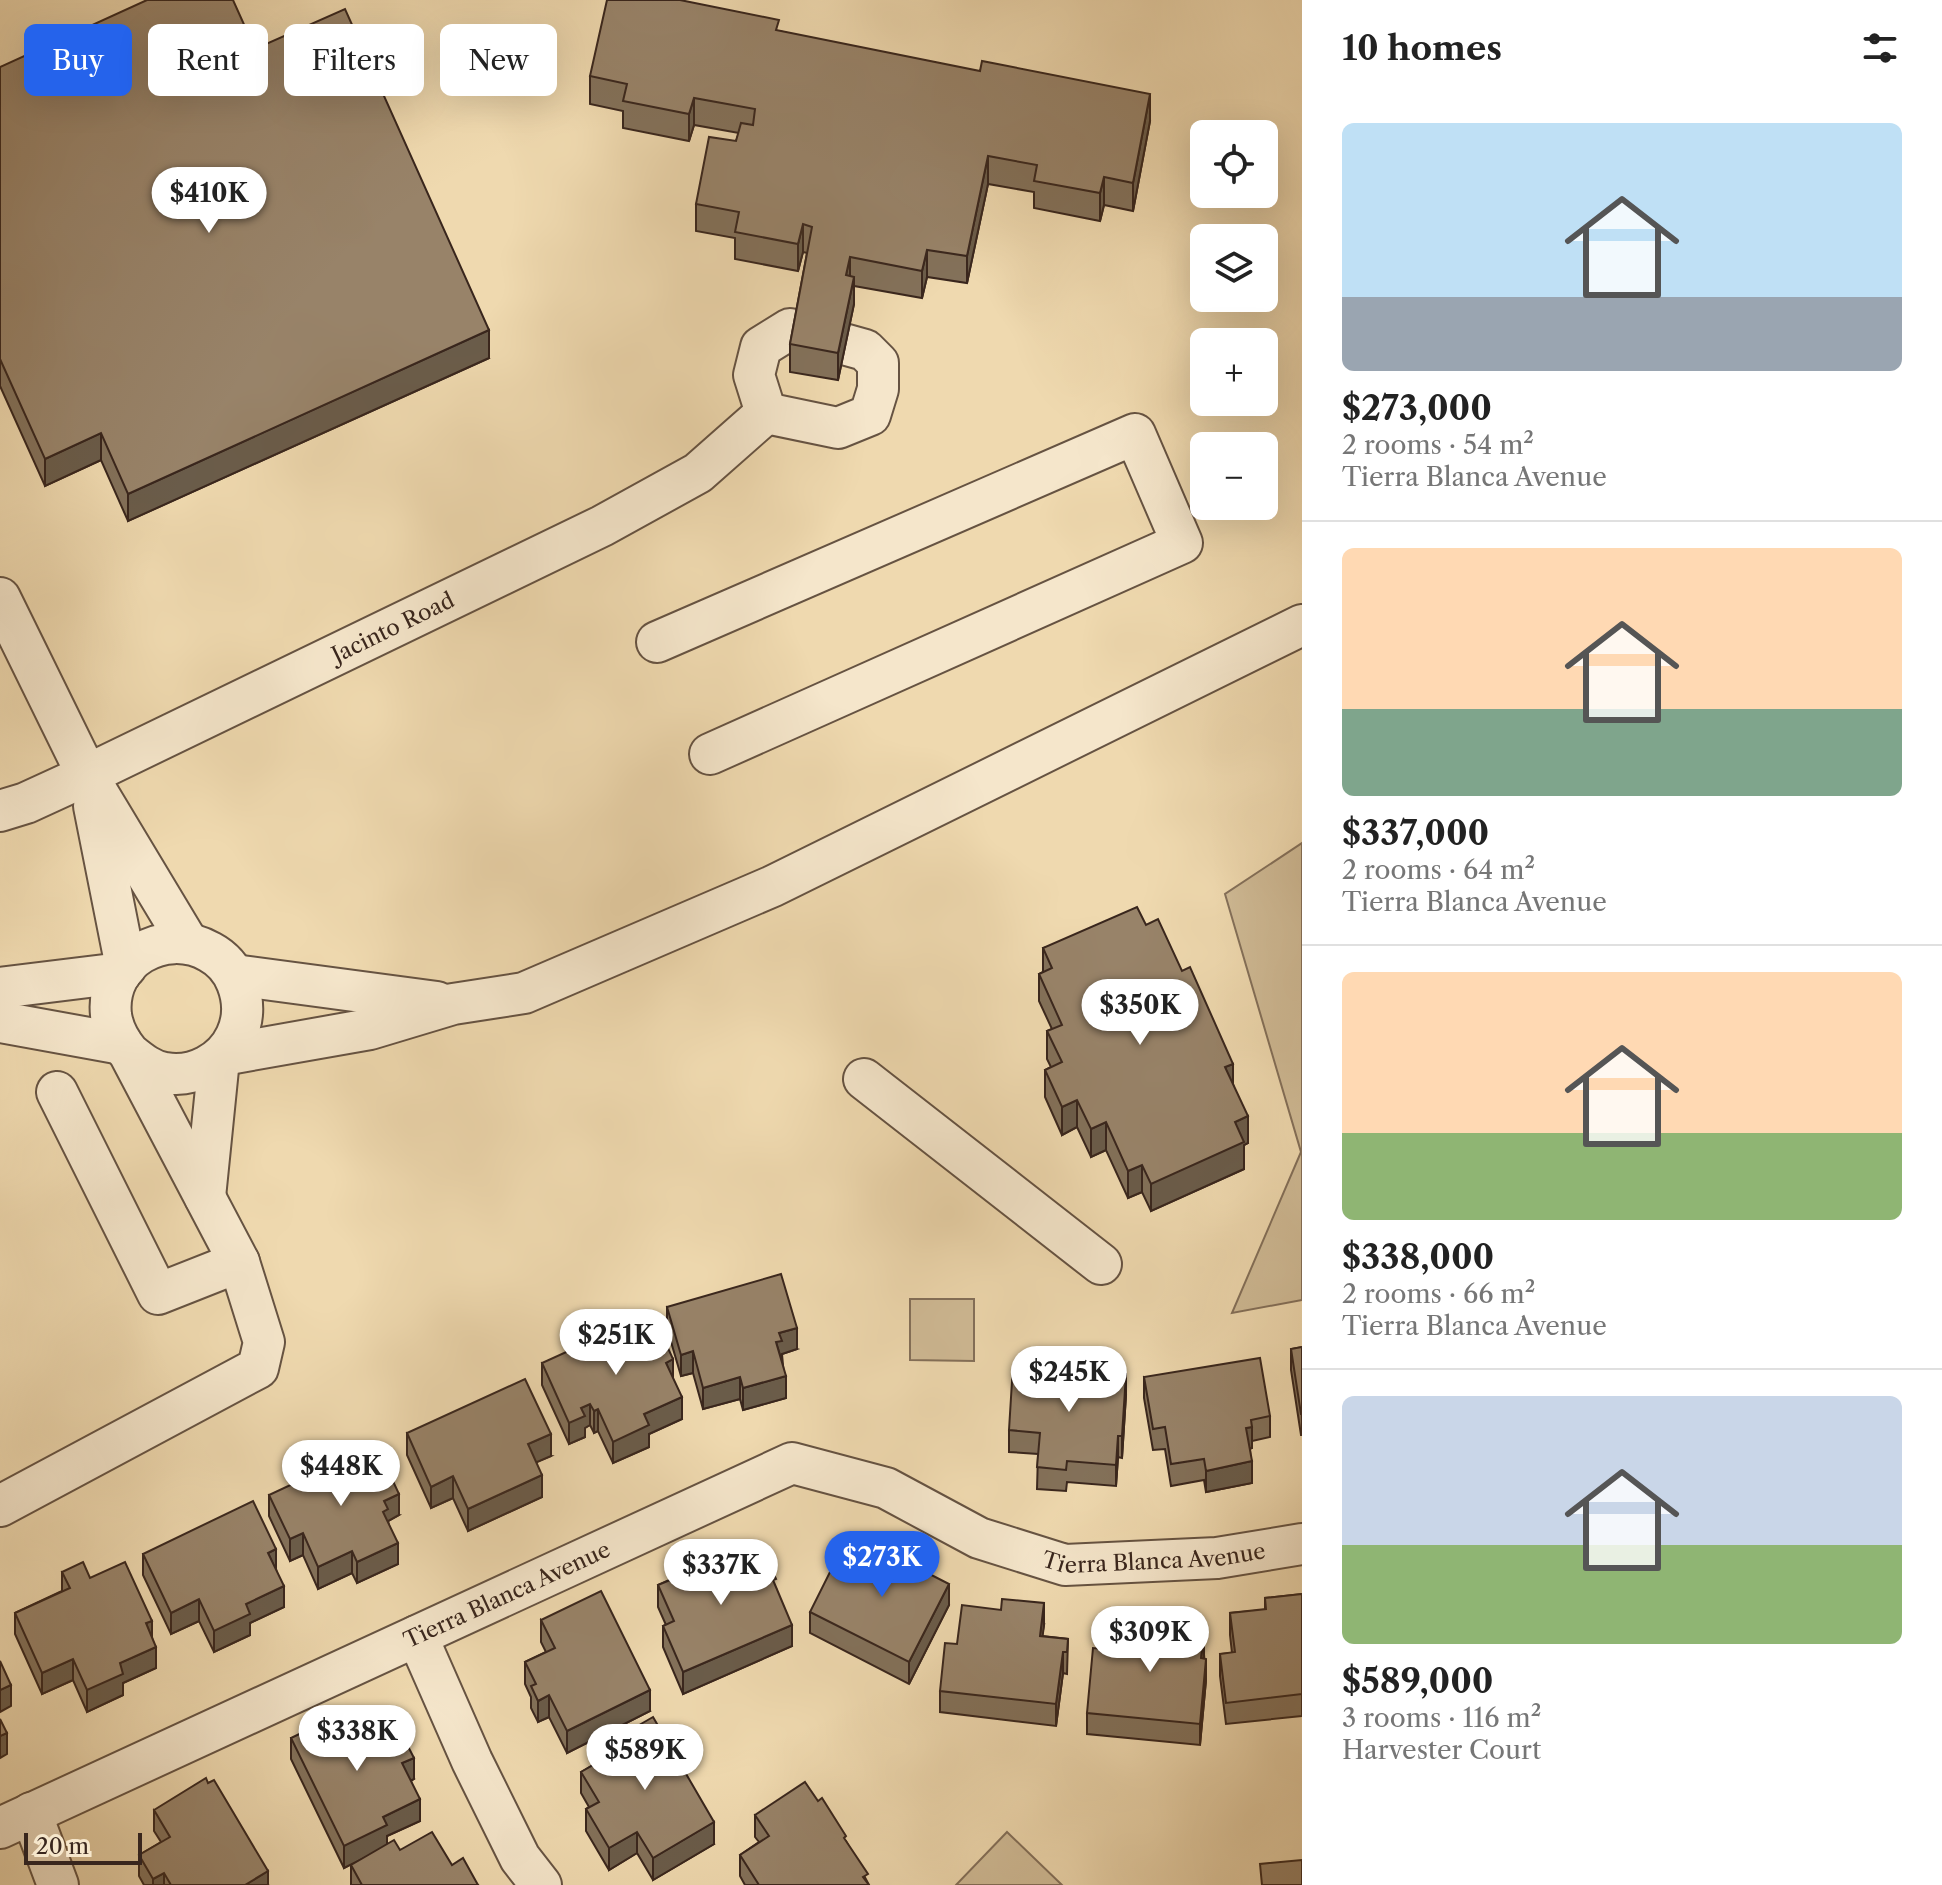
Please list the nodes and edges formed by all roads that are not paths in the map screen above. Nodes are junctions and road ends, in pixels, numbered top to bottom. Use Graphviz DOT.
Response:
graph roads {
  1 [pos="766,413"];
  2 [pos="0,598"];
  3 [pos="1302,625"];
  4 [pos="657,642"];
  5 [pos="710,754"];
  6 [pos="87,775"];
  7 [pos="0,811"];
  8 [pos="188,943"];
  9 [pos="124,970"];
  10 [pos="234,975"];
  11 [pos="0,988"];
  12 [pos="453,1004"];
  13 [pos="0,1022"];
  14 [pos="125,1049"];
  15 [pos="221,1057"];
  16 [pos="864,1079"];
  17 [pos="57,1092"];
  18 [pos="205,1197"];
  19 [pos="239,1262"];
  20 [pos="1101,1264"];
  21 [pos="5,1490"];
  22 [pos="1302,1544"];
  23 [pos="417,1636"];
  24 [pos="15,1821"];
  25 [pos="58,1885"];
  26 [pos="541,1885"];
  1 -- 6 [label="street, Jacinto Road"];
  2 -- 6 [label="street"];
  3 -- 12 [label="street"];
  4 -- 5 [label="street"];
  6 -- 7 [label="street, Jacinto Road"];
  6 -- 8 [label="street"];
  6 -- 9 [label="street"];
  8 -- 9 [label="street"];
  8 -- 10 [label="street"];
  9 -- 11 [label="street"];
  9 -- 14 [label="street"];
  10 -- 12 [label="street"];
  10 -- 15 [label="street"];
  12 -- 15 [label="street"];
  13 -- 14 [label="street"];
  14 -- 15 [label="street"];
  14 -- 18 [label="street"];
  15 -- 18 [label="street"];
  16 -- 20 [label="street"];
  17 -- 19 [label="street"];
  18 -- 19 [label="street"];
  19 -- 21 [label="street"];
  22 -- 23 [label="street, Tierra Blanca Avenue"];
  23 -- 24 [label="street, Tierra Blanca Avenue"];
  23 -- 26 [label="street"];
  24 -- 25 [label="street"];
}
